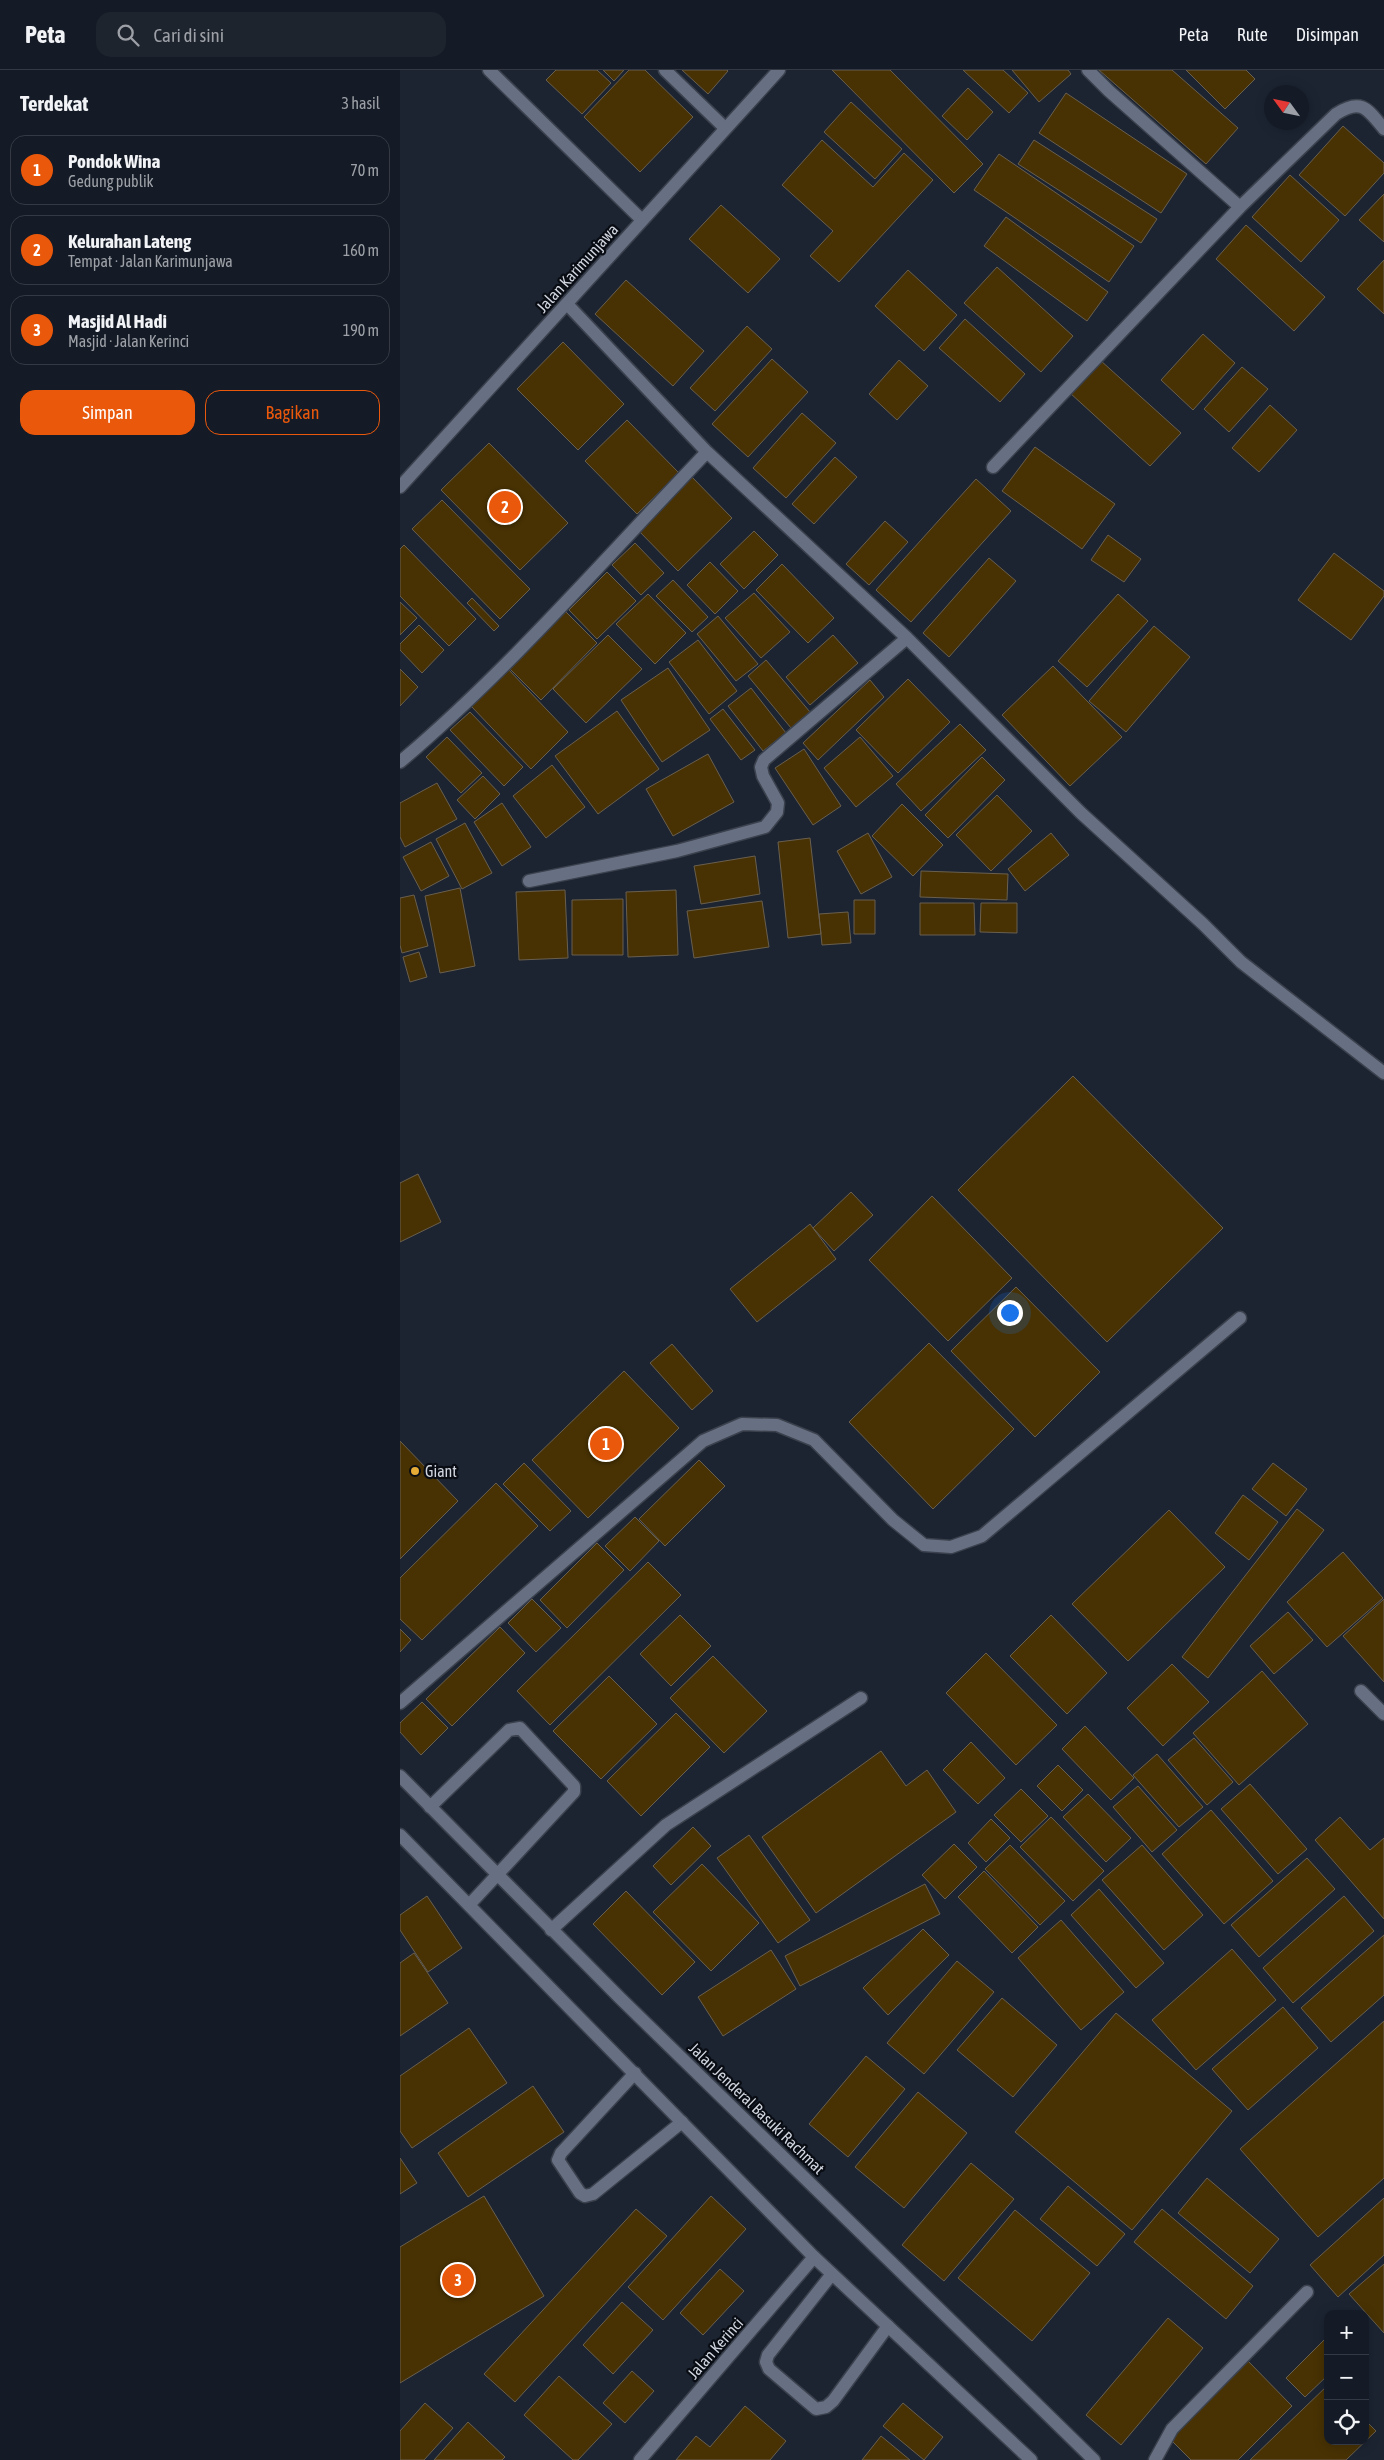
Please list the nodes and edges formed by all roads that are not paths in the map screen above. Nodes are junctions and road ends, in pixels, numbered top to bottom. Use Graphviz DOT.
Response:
graph roads {
  1 [pos="489,70"];
  2 [pos="664,70"];
  3 [pos="779,70"];
  4 [pos="1088,70"];
  5 [pos="725,128"];
  6 [pos="1384,129"];
  7 [pos="1240,207"];
  8 [pos="642,220"];
  9 [pos="567,304"];
  10 [pos="707,452"];
  11 [pos="993,467"];
  12 [pos="400,487"];
  13 [pos="907,638"];
  14 [pos="400,762"];
  15 [pos="529,881"];
  16 [pos="1384,1073"];
  17 [pos="1240,1318"];
  18 [pos="1361,1691"];
  19 [pos="861,1698"];
  20 [pos="400,1703"];
  21 [pos="1384,1714"];
  22 [pos="400,1776"];
  23 [pos="430,1807"];
  24 [pos="400,1835"];
  25 [pos="497,1875"];
  26 [pos="469,1905"];
  27 [pos="552,1930"];
  28 [pos="634,2073"];
  29 [pos="682,2122"];
  30 [pos="814,2257"];
  31 [pos="832,2274"];
  32 [pos="1307,2292"];
  33 [pos="888,2326"];
  34 [pos="1161,2458"];
  35 [pos="640,2460"];
  36 [pos="1031,2460"];
  37 [pos="1094,2460"];
  1 -- 8 [label="street"];
  2 -- 5 [label="street"];
  3 -- 5 [label="street, Jalan Karimunjawa"];
  4 -- 7 [label="street"];
  5 -- 8 [label="street, Jalan Karimunjawa"];
  6 -- 7 [label="street"];
  7 -- 11 [label="street"];
  8 -- 9 [label="street, Jalan Karimunjawa"];
  9 -- 10 [label="street"];
  9 -- 12 [label="street, Jalan Karimunjawa"];
  10 -- 13 [label="street"];
  10 -- 14 [label="street"];
  13 -- 15 [label="street"];
  13 -- 16 [label="street"];
  17 -- 20 [label="street"];
  18 -- 21 [label="street"];
  19 -- 27 [label="street"];
  22 -- 23 [label="street, Jalan Jenderal Basuki Rachmat"];
  23 -- 25 [label="street, Jalan Jenderal Basuki Rachmat"];
  23 -- 25 [label="street"];
  24 -- 26 [label="street"];
  25 -- 26 [label="street"];
  25 -- 27 [label="street, Jalan Jenderal Basuki Rachmat"];
  26 -- 28 [label="street"];
  27 -- 37 [label="street, Jalan Jenderal Basuki Rachmat"];
  28 -- 29 [label="street"];
  28 -- 29 [label="street"];
  29 -- 30 [label="street"];
  30 -- 31 [label="street"];
  30 -- 35 [label="street, Jalan Kerinci"];
  31 -- 33 [label="street"];
  31 -- 33 [label="street"];
  32 -- 34 [label="street"];
  33 -- 36 [label="street"];
}
